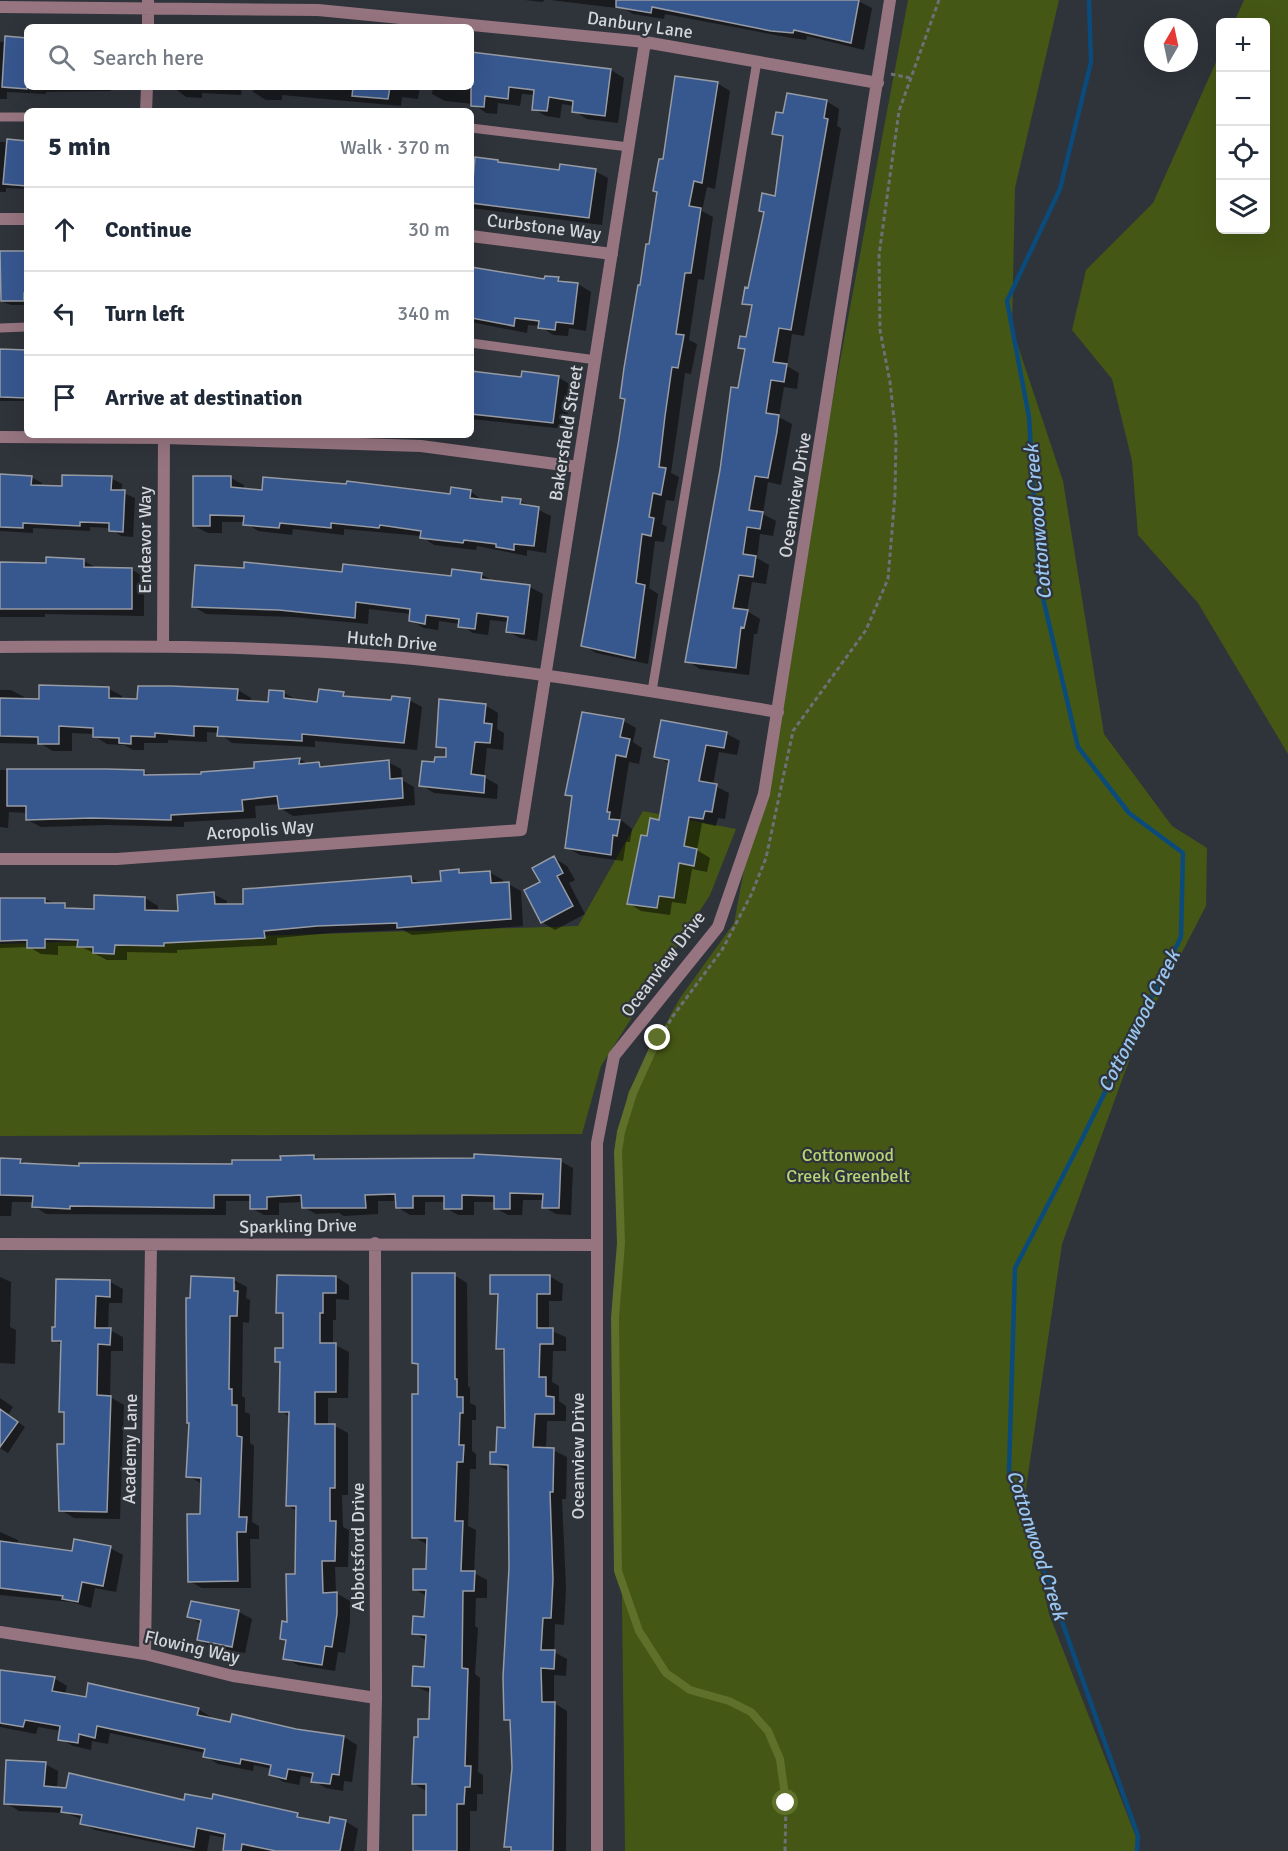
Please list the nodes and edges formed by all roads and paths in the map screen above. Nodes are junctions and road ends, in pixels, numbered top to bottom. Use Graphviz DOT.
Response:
graph roads {
  1 [pos="890,0"];
  2 [pos="939,0"];
  3 [pos="148,5"];
  4 [pos="0,7"];
  5 [pos="148,24"];
  6 [pos="461,24"];
  7 [pos="474,25"];
  8 [pos="645,42"];
  9 [pos="757,62"];
  10 [pos="896,75"];
  11 [pos="910,78"];
  12 [pos="878,83"];
  13 [pos="147,90"];
  14 [pos="147,108"];
  15 [pos="0,117"];
  16 [pos="24,117"];
  17 [pos="474,128"];
  18 [pos="629,147"];
  19 [pos="0,219"];
  20 [pos="24,219"];
  21 [pos="474,236"];
  22 [pos="612,254"];
  23 [pos="24,327"];
  24 [pos="0,328"];
  25 [pos="474,343"];
  26 [pos="596,360"];
  27 [pos="0,437"];
  28 [pos="24,437"];
  29 [pos="164,438"];
  30 [pos="215,438"];
  31 [pos="578,467"];
  32 [pos="163,646"];
  33 [pos="0,648"];
  34 [pos="547,676"];
  35 [pos="652,691"];
  36 [pos="778,712"];
  37 [pos="521,830"];
  38 [pos="0,859"];
  39 [pos="375,1243"];
  40 [pos="0,1244"];
  41 [pos="151,1245"];
  42 [pos="596,1245"];
  43 [pos="0,1632"];
  44 [pos="145,1654"];
  45 [pos="376,1698"];
  46 [pos="373,1851"];
  47 [pos="597,1851"];
  48 [pos="785,1851"];
  1 -- 12 [label="street, Oceanview Drive"];
  2 -- 11 [label="path"];
  3 -- 4 [label="street, Danbury Lane"];
  3 -- 5 [label="street"];
  3 -- 6 [label="street, Danbury Lane"];
  7 -- 8 [label="street, Danbury Lane"];
  8 -- 9 [label="street, Danbury Lane"];
  8 -- 18 [label="street, Bakersfield Street"];
  9 -- 12 [label="street, Danbury Lane"];
  9 -- 35 [label="lane"];
  10 -- 11 [label="path"];
  11 -- 48 [label="path"];
  12 -- 36 [label="street, Oceanview Drive"];
  13 -- 14 [label="street"];
  15 -- 16 [label="lane"];
  17 -- 18 [label="lane"];
  18 -- 22 [label="street, Bakersfield Street"];
  19 -- 20 [label="street"];
  21 -- 22 [label="street, Curbstone Way"];
  22 -- 26 [label="street, Bakersfield Street"];
  23 -- 24 [label="lane"];
  25 -- 26 [label="lane"];
  26 -- 31 [label="street, Bakersfield Street"];
  27 -- 28 [label="street"];
  29 -- 32 [label="street, Endeavor Way"];
  30 -- 31 [label="street"];
  31 -- 34 [label="street, Bakersfield Street"];
  32 -- 33 [label="street, Hutch Drive"];
  32 -- 34 [label="street, Hutch Drive"];
  34 -- 35 [label="street, Hutch Drive"];
  34 -- 37 [label="street, Bakersfield Street"];
  35 -- 36 [label="street, Hutch Drive"];
  36 -- 42 [label="street, Oceanview Drive"];
  37 -- 38 [label="street, Acropolis Way"];
  39 -- 41 [label="street, Sparkling Drive"];
  39 -- 42 [label="street, Sparkling Drive"];
  39 -- 45 [label="street, Abbotsford Drive"];
  40 -- 41 [label="street, Sparkling Drive"];
  41 -- 44 [label="street, Academy Lane"];
  42 -- 47 [label="street, Oceanview Drive"];
  43 -- 44 [label="street, Flowing Way"];
  44 -- 45 [label="street, Flowing Way"];
  45 -- 46 [label="street, Abbotsford Drive"];
}
